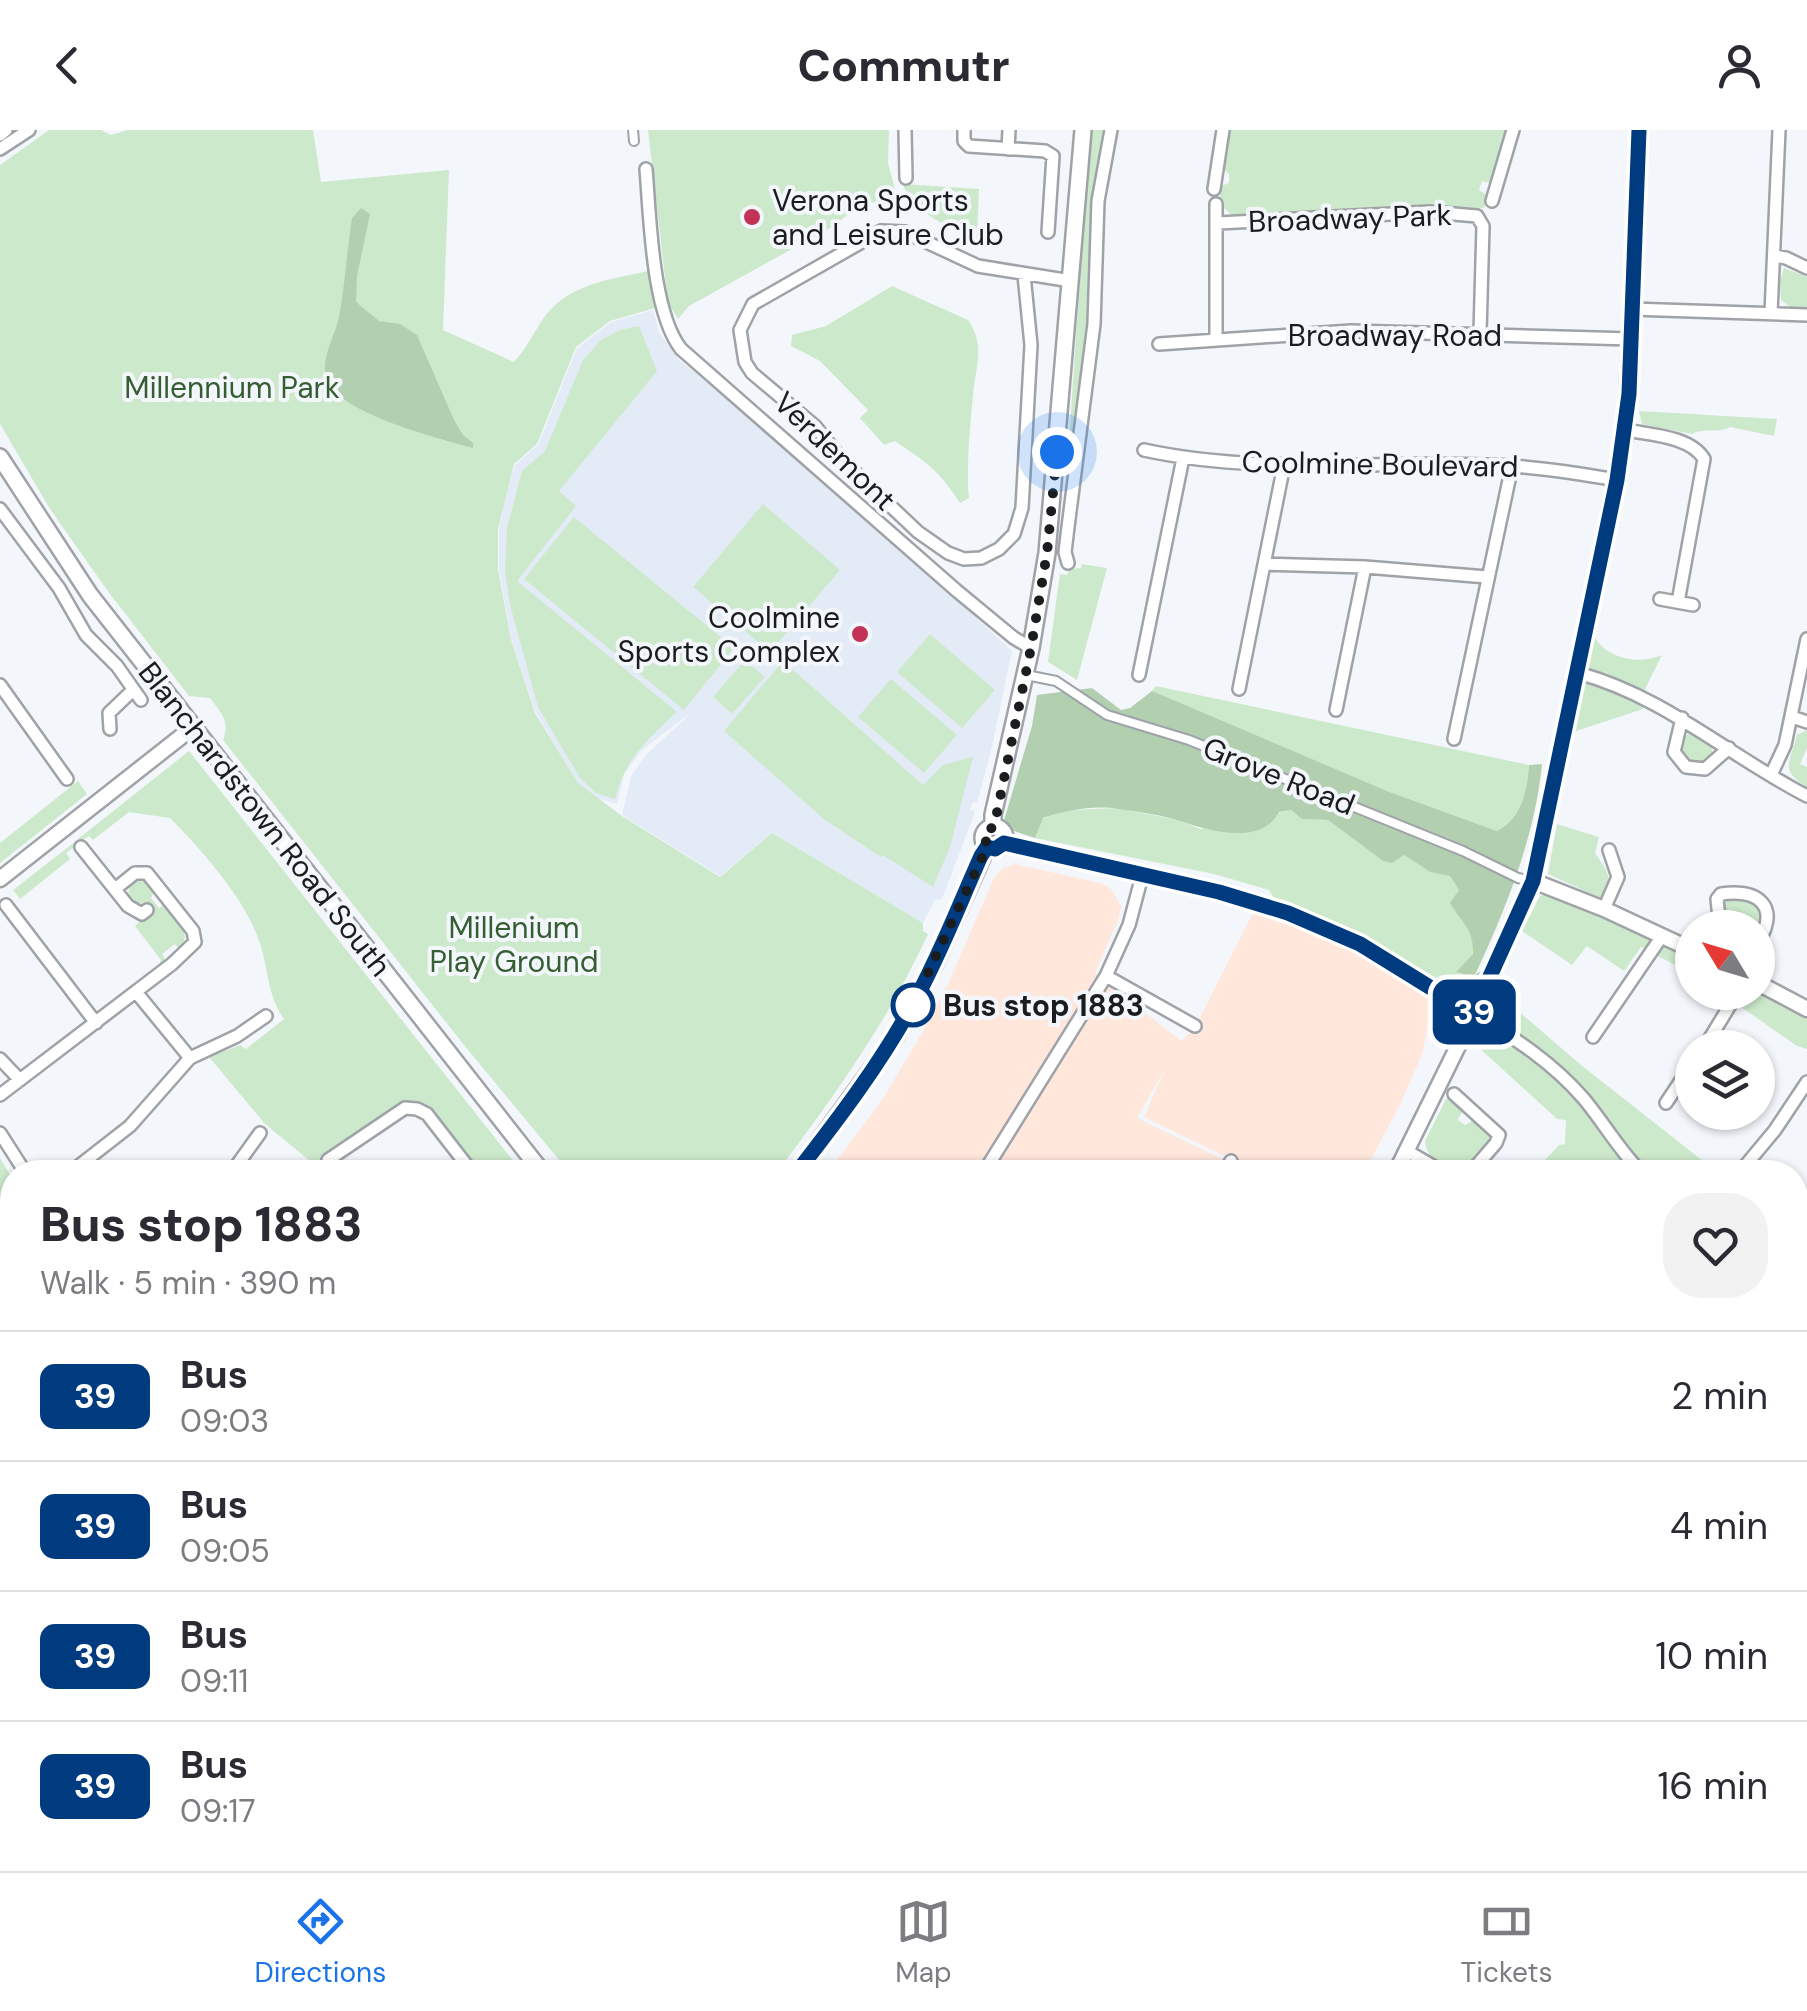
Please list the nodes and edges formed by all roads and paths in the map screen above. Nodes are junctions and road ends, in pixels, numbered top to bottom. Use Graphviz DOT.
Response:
graph roads {
  1 [pos="6,130"];
  2 [pos="29,130"];
  3 [pos="632,130"];
  4 [pos="905,130"];
  5 [pos="964,130"];
  6 [pos="1010,130"];
  7 [pos="1083,130"];
  8 [pos="1111,130"];
  9 [pos="1223,130"];
  10 [pos="1513,130"];
  11 [pos="1639,130"];
  12 [pos="1778,130"];
  13 [pos="0,135"];
  14 [pos="634,141"];
  15 [pos="1008,148"];
  16 [pos="0,149"];
  17 [pos="646,169"];
  18 [pos="906,178"];
  19 [pos="1214,189"];
  20 [pos="1492,201"];
  21 [pos="1216,204"];
  22 [pos="1218,223"];
  23 [pos="1048,232"];
  24 [pos="1775,256"];
  25 [pos="1807,268"];
  26 [pos="1024,276"];
  27 [pos="1071,281"];
  28 [pos="1632,309"];
  29 [pos="1771,313"];
  30 [pos="1807,315"];
  31 [pos="1480,332"];
  32 [pos="1632,339"];
  33 [pos="1216,340"];
  34 [pos="1160,344"];
  35 [pos="1626,430"];
  36 [pos="1144,450"];
  37 [pos="0,457"];
  38 [pos="1183,458"];
  39 [pos="1284,464"];
  40 [pos="1512,466"];
  41 [pos="1617,480"];
  42 [pos="0,509"];
  43 [pos="1068,563"];
  44 [pos="1265,564"];
  45 [pos="1364,567"];
  46 [pos="1487,577"];
  47 [pos="1660,598"];
  48 [pos="1678,602"];
  49 [pos="1693,605"];
  50 [pos="1807,640"];
  51 [pos="1031,648"];
  52 [pos="1578,673"];
  53 [pos="1026,675"];
  54 [pos="1139,675"];
  55 [pos="0,685"];
  56 [pos="1239,689"];
  57 [pos="1336,710"];
  58 [pos="1792,716"];
  59 [pos="1682,718"];
  60 [pos="1807,722"];
  61 [pos="192,728"];
  62 [pos="110,729"];
  63 [pos="1454,739"];
  64 [pos="1729,748"];
  65 [pos="1771,775"];
  66 [pos="67,779"];
  67 [pos="1807,796"];
  68 [pos="994,827"];
  69 [pos="1004,843"];
  70 [pos="81,846"];
  71 [pos="987,847"];
  72 [pos="1609,850"];
  73 [pos="1142,876"];
  74 [pos="0,879"];
  75 [pos="1533,881"];
  76 [pos="115,889"];
  77 [pos="6,905"];
  78 [pos="1604,909"];
  79 [pos="146,910"];
  80 [pos="1718,910"];
  81 [pos="1768,910"];
  82 [pos="1662,936"];
  83 [pos="1675,942"];
  84 [pos="1106,976"];
  85 [pos="1488,978"];
  86 [pos="1436,990"];
  87 [pos="136,992"];
  88 [pos="1775,992"];
  89 [pos="1807,1009"];
  90 [pos="1473,1014"];
  91 [pos="266,1016"];
  92 [pos="96,1023"];
  93 [pos="1195,1026"];
  94 [pos="1593,1037"];
  95 [pos="190,1058"];
  96 [pos="0,1059"];
  97 [pos="20,1080"];
  98 [pos="1806,1085"];
  99 [pos="1675,1090"];
  100 [pos="1454,1094"];
  101 [pos="0,1096"];
  102 [pos="1666,1103"];
  103 [pos="0,1133"];
  104 [pos="260,1133"];
  105 [pos="1407,1151"];
  106 [pos="17,1160"];
  107 [pos="86,1160"];
  108 [pos="241,1160"];
  109 [pos="328,1160"];
  110 [pos="463,1160"];
  111 [pos="533,1160"];
  112 [pos="806,1160"];
  113 [pos="991,1160"];
  114 [pos="1402,1160"];
  115 [pos="1422,1160"];
  116 [pos="1481,1160"];
  117 [pos="1629,1160"];
  118 [pos="1750,1160"];
  1 -- 13 [label="street"];
  2 -- 16 [label="street"];
  3 -- 14 [label="street"];
  4 -- 18 [label="street"];
  5 -- 15 [label="street"];
  6 -- 15 [label="street"];
  7 -- 27 [label="main road"];
  8 -- 43 [label="street"];
  9 -- 19 [label="street"];
  10 -- 20 [label="street"];
  11 -- 28 [label="street"];
  12 -- 24 [label="street"];
  15 -- 23 [label="street"];
  17 -- 51 [label="street"];
  21 -- 22 [label="street"];
  22 -- 31 [label="street, Broadway Park"];
  22 -- 33 [label="street"];
  24 -- 25 [label="street"];
  24 -- 29 [label="street"];
  26 -- 26 [label="street, Verdemont"];
  26 -- 27 [label="street, Verdemont"];
  27 -- 51 [label="main road"];
  28 -- 29 [label="street"];
  28 -- 32 [label="street"];
  29 -- 30 [label="street"];
  31 -- 32 [label="street, Broadway Road"];
  31 -- 33 [label="street, Broadway Road"];
  32 -- 35 [label="street"];
  33 -- 34 [label="street, Broadway Road"];
  35 -- 41 [label="street"];
  35 -- 48 [label="street"];
  36 -- 38 [label="street, Coolmine Boulevard"];
  37 -- 61 [label="main road, Blanchardstown Road South"];
  38 -- 39 [label="street, Coolmine Boulevard"];
  38 -- 54 [label="street"];
  39 -- 40 [label="street, Coolmine Boulevard"];
  39 -- 44 [label="street"];
  40 -- 41 [label="street, Coolmine Boulevard"];
  40 -- 46 [label="street"];
  41 -- 52 [label="street"];
  42 -- 62 [label="street"];
  44 -- 45 [label="street"];
  44 -- 56 [label="street"];
  45 -- 46 [label="street"];
  45 -- 57 [label="street"];
  46 -- 63 [label="street"];
  47 -- 48 [label="street"];
  48 -- 49 [label="street"];
  50 -- 58 [label="street"];
  51 -- 53 [label="main road"];
  52 -- 59 [label="street"];
  52 -- 75 [label="street"];
  53 -- 68 [label="main road"];
  53 -- 75 [label="street, Grove Road"];
  55 -- 66 [label="street"];
  58 -- 60 [label="street"];
  58 -- 65 [label="street"];
  59 -- 64 [label="street"];
  59 -- 64 [label="street"];
  61 -- 74 [label="street"];
  61 -- 111 [label="main road, Blanchardstown Road South"];
  64 -- 65 [label="street"];
  65 -- 67 [label="street"];
  68 -- 69 [label="main road"];
  68 -- 71 [label="main road"];
  69 -- 71 [label="main road"];
  69 -- 73 [label="street"];
  70 -- 76 [label="street"];
  71 -- 112 [label="main road"];
  72 -- 78 [label="street"];
  73 -- 84 [label="street"];
  73 -- 86 [label="street"];
  75 -- 78 [label="street"];
  75 -- 85 [label="street"];
  76 -- 79 [label="street"];
  76 -- 87 [label="street"];
  77 -- 92 [label="street"];
  78 -- 82 [label="street"];
  80 -- 81 [label="street"];
  82 -- 83 [label="street"];
  82 -- 94 [label="street"];
  84 -- 93 [label="street"];
  84 -- 113 [label="street"];
  85 -- 86 [label="street"];
  85 -- 90 [label="street"];
  86 -- 90 [label="street"];
  87 -- 92 [label="street"];
  87 -- 95 [label="street"];
  88 -- 89 [label="street"];
  90 -- 105 [label="street"];
  90 -- 117 [label="street"];
  91 -- 95 [label="street"];
  92 -- 97 [label="street"];
  95 -- 107 [label="street"];
  96 -- 97 [label="street"];
  97 -- 101 [label="street"];
  98 -- 118 [label="street"];
  99 -- 102 [label="street"];
  100 -- 116 [label="street"];
  103 -- 106 [label="street"];
  104 -- 108 [label="street"];
  105 -- 114 [label="street"];
  105 -- 115 [label="street"];
  109 -- 110 [label="street"];
}
